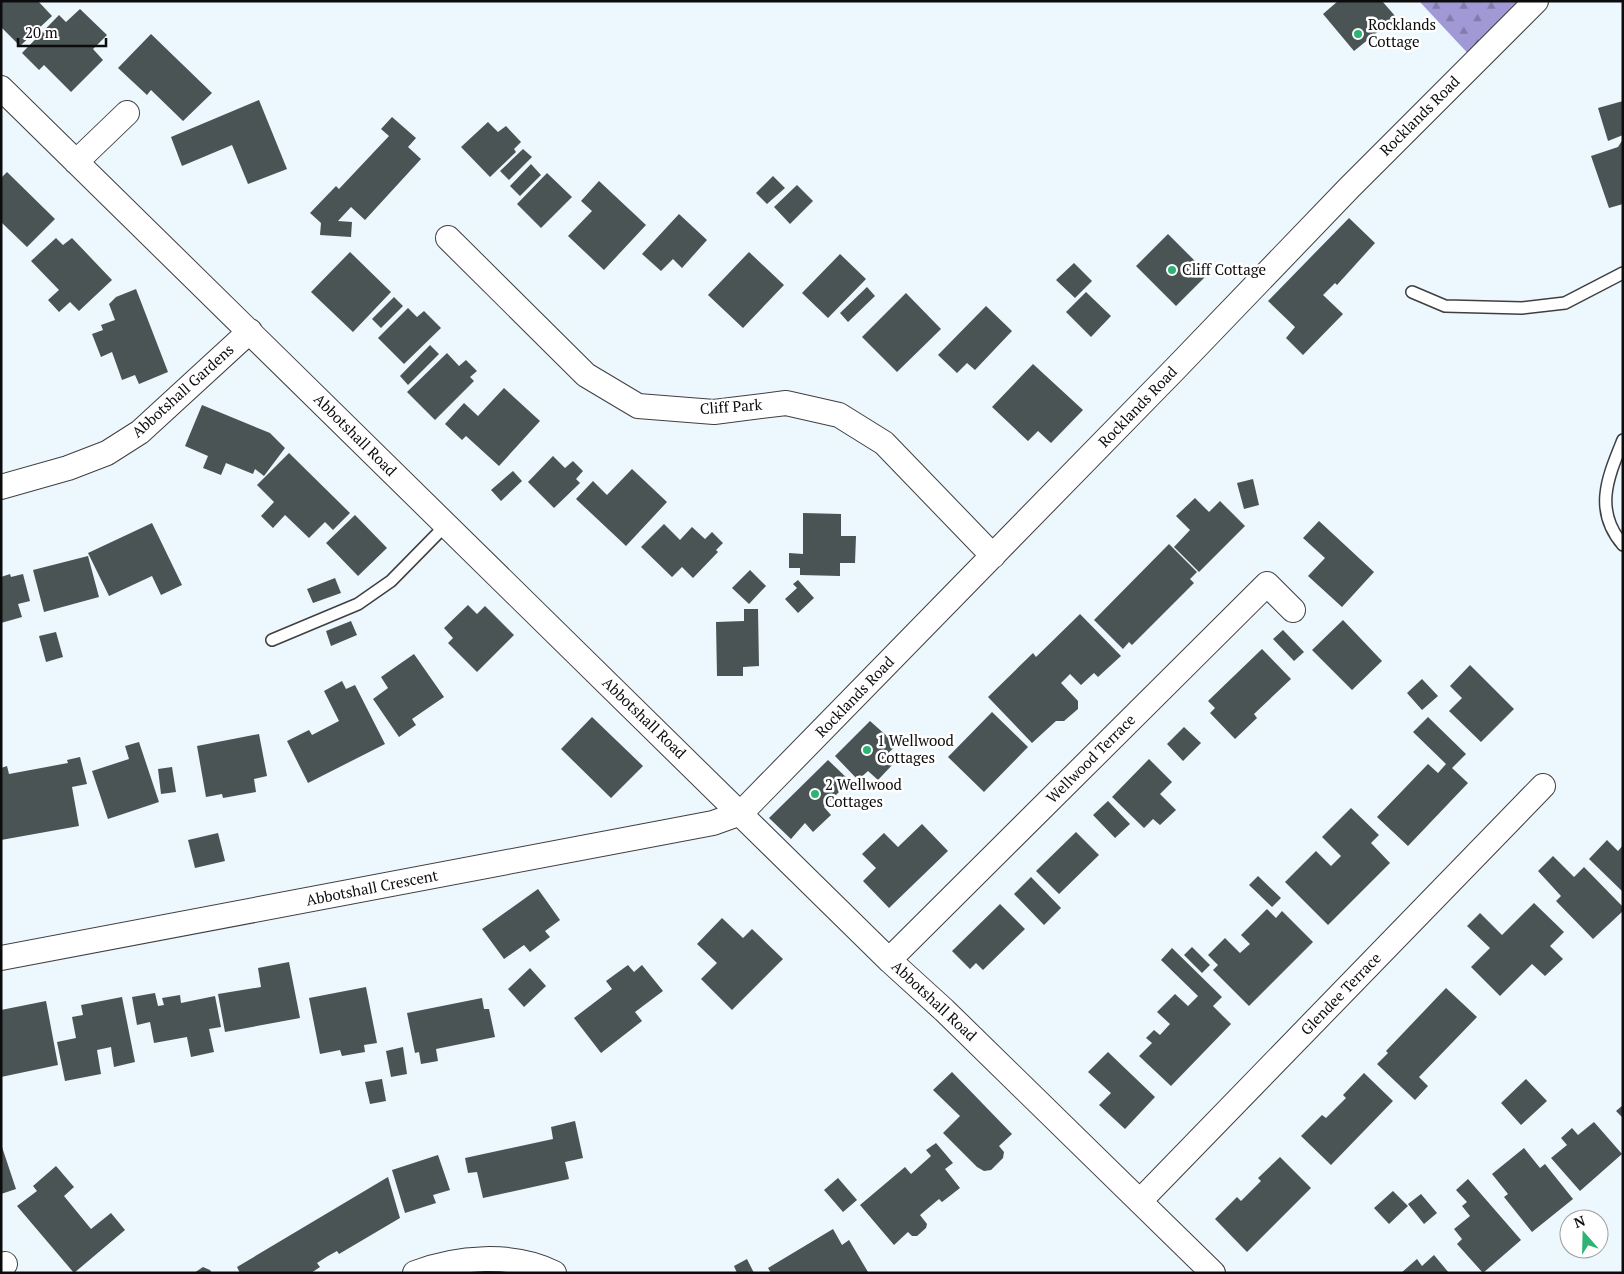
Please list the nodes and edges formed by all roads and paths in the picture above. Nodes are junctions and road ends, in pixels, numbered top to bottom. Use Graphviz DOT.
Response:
graph roads {
  1 [pos="1536,1"];
  2 [pos="1,88"];
  3 [pos="127,113"];
  4 [pos="76,162"];
  5 [pos="448,238"];
  6 [pos="1623,273"];
  7 [pos="1412,292"];
  8 [pos="250,331"];
  9 [pos="1623,440"];
  10 [pos="1,487"];
  11 [pos="446,525"];
  12 [pos="1623,545"];
  13 [pos="993,556"];
  14 [pos="1293,610"];
  15 [pos="272,640"];
  16 [pos="1543,786"];
  17 [pos="741,813"];
  18 [pos="1,958"];
  19 [pos="889,960"];
  20 [pos="1140,1201"];
  21 [pos="415,1273"];
  22 [pos="554,1273"];
  23 [pos="1213,1273"];
  1 -- 13 [label="street, Rocklands Road"];
  2 -- 4 [label="street, Abbotshall Road"];
  3 -- 4 [label="street"];
  4 -- 8 [label="street, Abbotshall Road"];
  5 -- 13 [label="street, Cliff Park"];
  6 -- 7 [label="lane"];
  8 -- 10 [label="street, Abbotshall Gardens"];
  8 -- 11 [label="street, Abbotshall Road"];
  9 -- 12 [label="lane"];
  11 -- 15 [label="lane"];
  11 -- 17 [label="street, Abbotshall Road"];
  13 -- 17 [label="street, Rocklands Road"];
  14 -- 19 [label="street, Wellwood Terrace"];
  16 -- 20 [label="street, Glendee Terrace"];
  17 -- 18 [label="street, Abbotshall Crescent"];
  17 -- 19 [label="street, Abbotshall Road"];
  19 -- 20 [label="street, Abbotshall Road"];
  20 -- 23 [label="street, Abbotshall Road"];
  21 -- 22 [label="street"];
}
